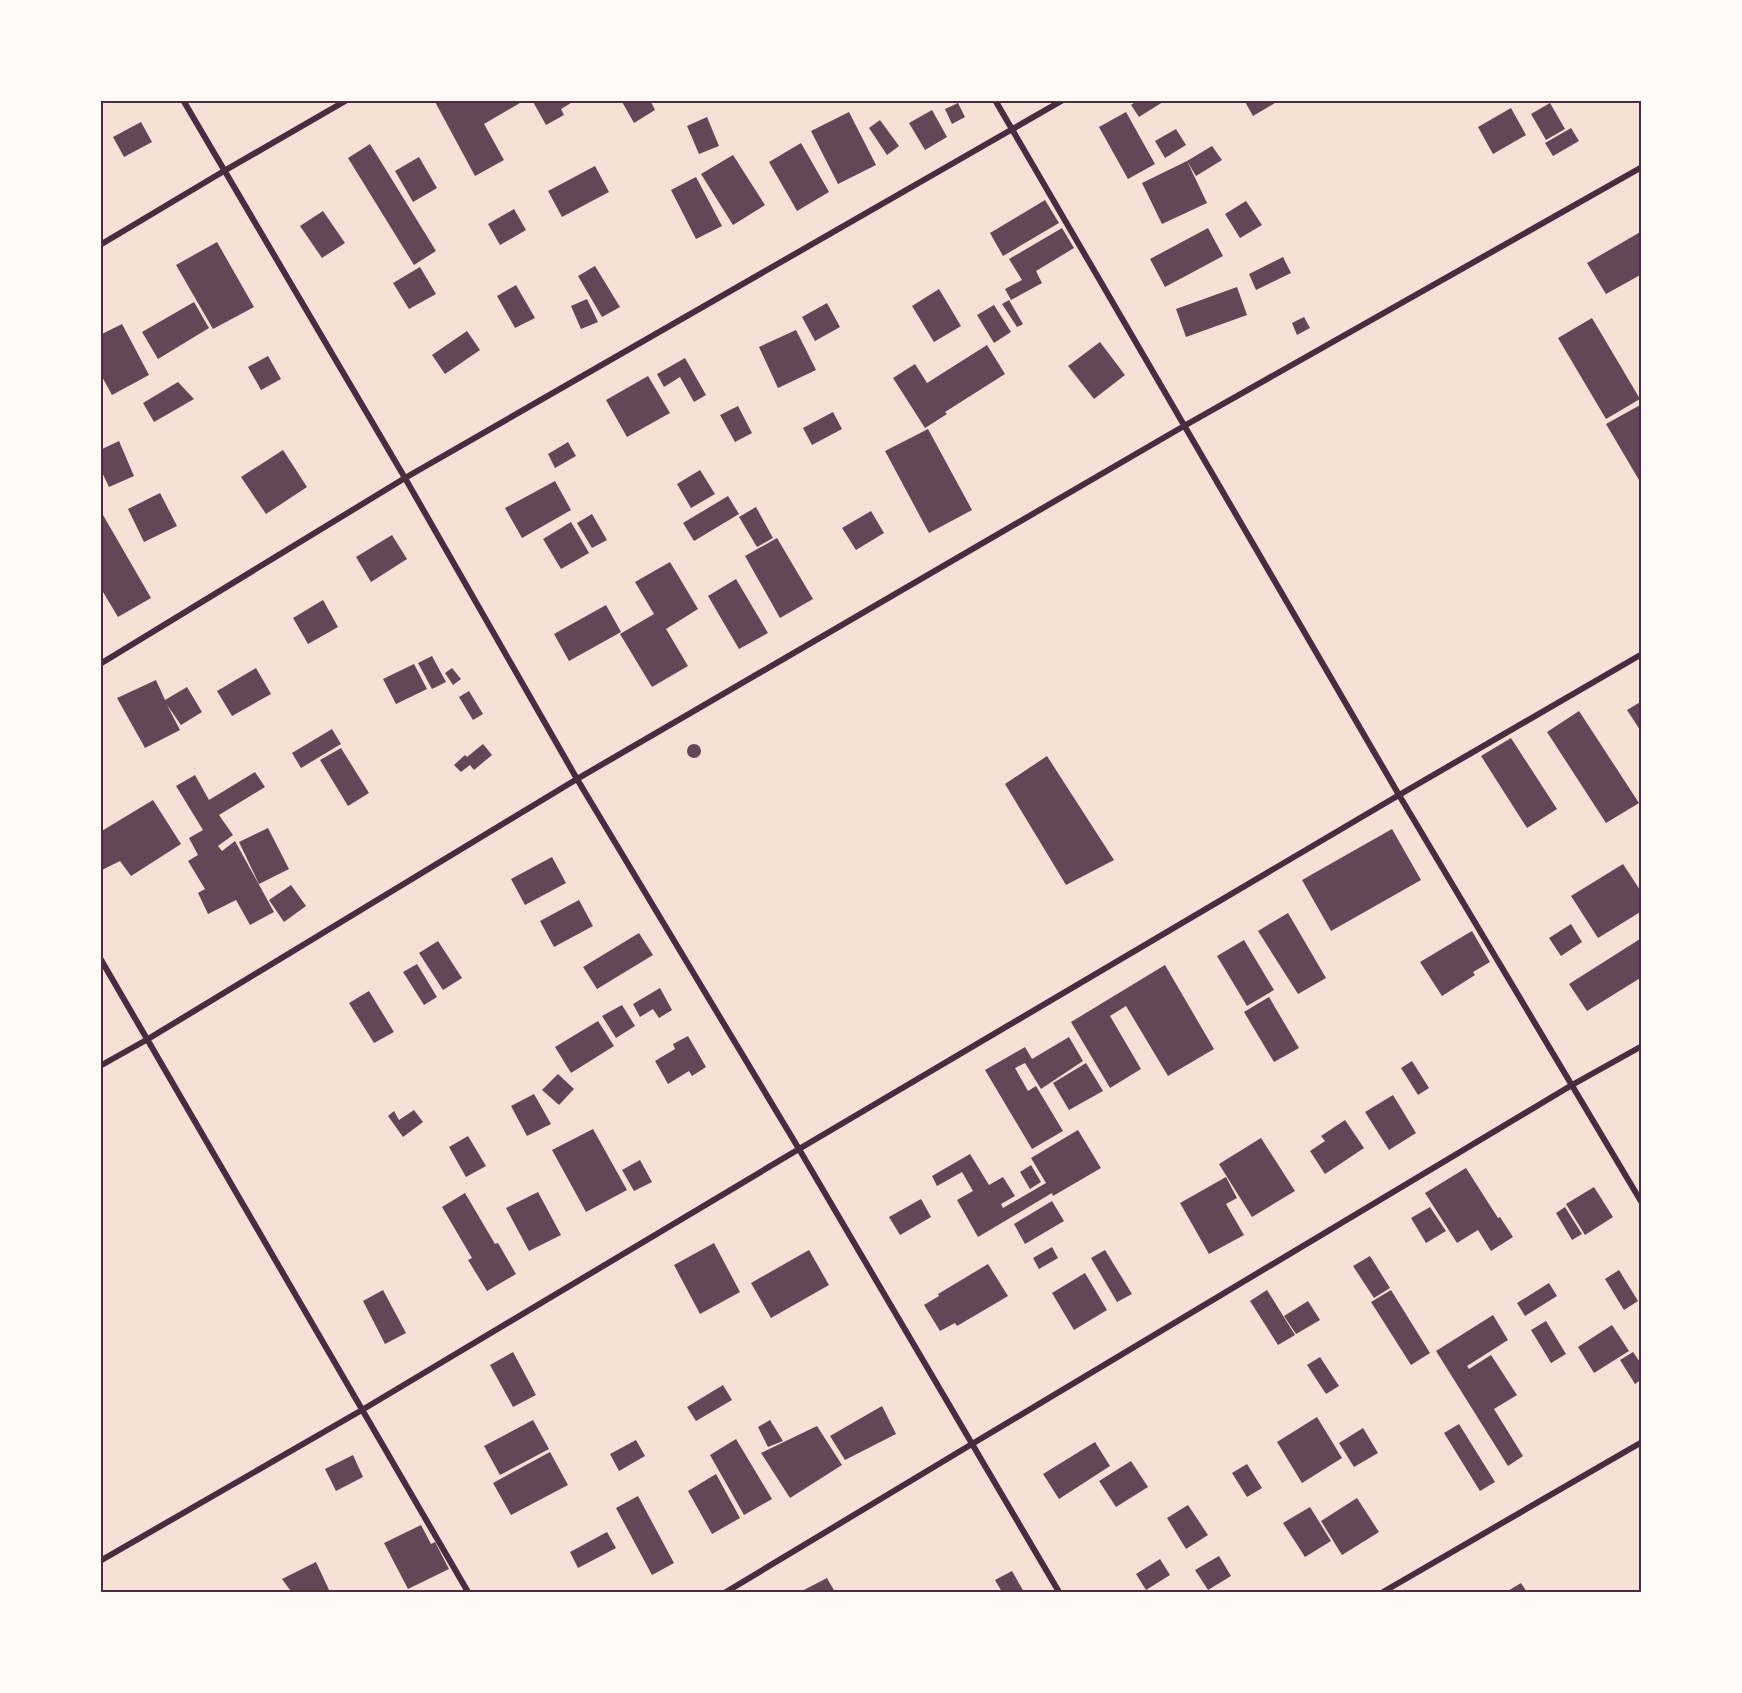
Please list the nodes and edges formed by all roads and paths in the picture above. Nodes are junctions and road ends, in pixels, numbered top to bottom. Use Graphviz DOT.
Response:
graph roads {
  1 [pos="183,100"];
  2 [pos="346,100"];
  3 [pos="995,100"];
  4 [pos="1063,100"];
  5 [pos="1012,130"];
  6 [pos="1641,167"];
  7 [pos="224,171"];
  8 [pos="100,245"];
  9 [pos="1184,426"];
  10 [pos="405,478"];
  11 [pos="1641,654"];
  12 [pos="100,664"];
  13 [pos="577,779"];
  14 [pos="1399,795"];
  15 [pos="100,958"];
  16 [pos="148,1039"];
  17 [pos="1641,1046"];
  18 [pos="100,1066"];
  19 [pos="1572,1085"];
  20 [pos="799,1149"];
  21 [pos="1641,1203"];
  22 [pos="362,1410"];
  23 [pos="1641,1442"];
  24 [pos="972,1444"];
  25 [pos="100,1561"];
  26 [pos="468,1593"];
  27 [pos="726,1593"];
  28 [pos="1059,1593"];
  29 [pos="1383,1593"];
  1 -- 7 [label="street"];
  2 -- 7 [label="street"];
  3 -- 5 [label="street"];
  4 -- 5 [label="street"];
  5 -- 9 [label="street"];
  5 -- 10 [label="street"];
  6 -- 9 [label="street"];
  7 -- 8 [label="street"];
  7 -- 10 [label="street"];
  9 -- 13 [label="street"];
  9 -- 14 [label="street"];
  10 -- 12 [label="street"];
  10 -- 13 [label="street"];
  11 -- 14 [label="street"];
  13 -- 16 [label="street"];
  13 -- 20 [label="street"];
  14 -- 19 [label="street"];
  14 -- 20 [label="street"];
  15 -- 16 [label="street"];
  16 -- 18 [label="street"];
  16 -- 22 [label="street"];
  17 -- 19 [label="street"];
  19 -- 21 [label="street"];
  19 -- 24 [label="street"];
  20 -- 22 [label="street"];
  20 -- 24 [label="street"];
  22 -- 25 [label="street"];
  22 -- 26 [label="street"];
  23 -- 29 [label="street"];
  24 -- 27 [label="street"];
  24 -- 28 [label="street"];
}
